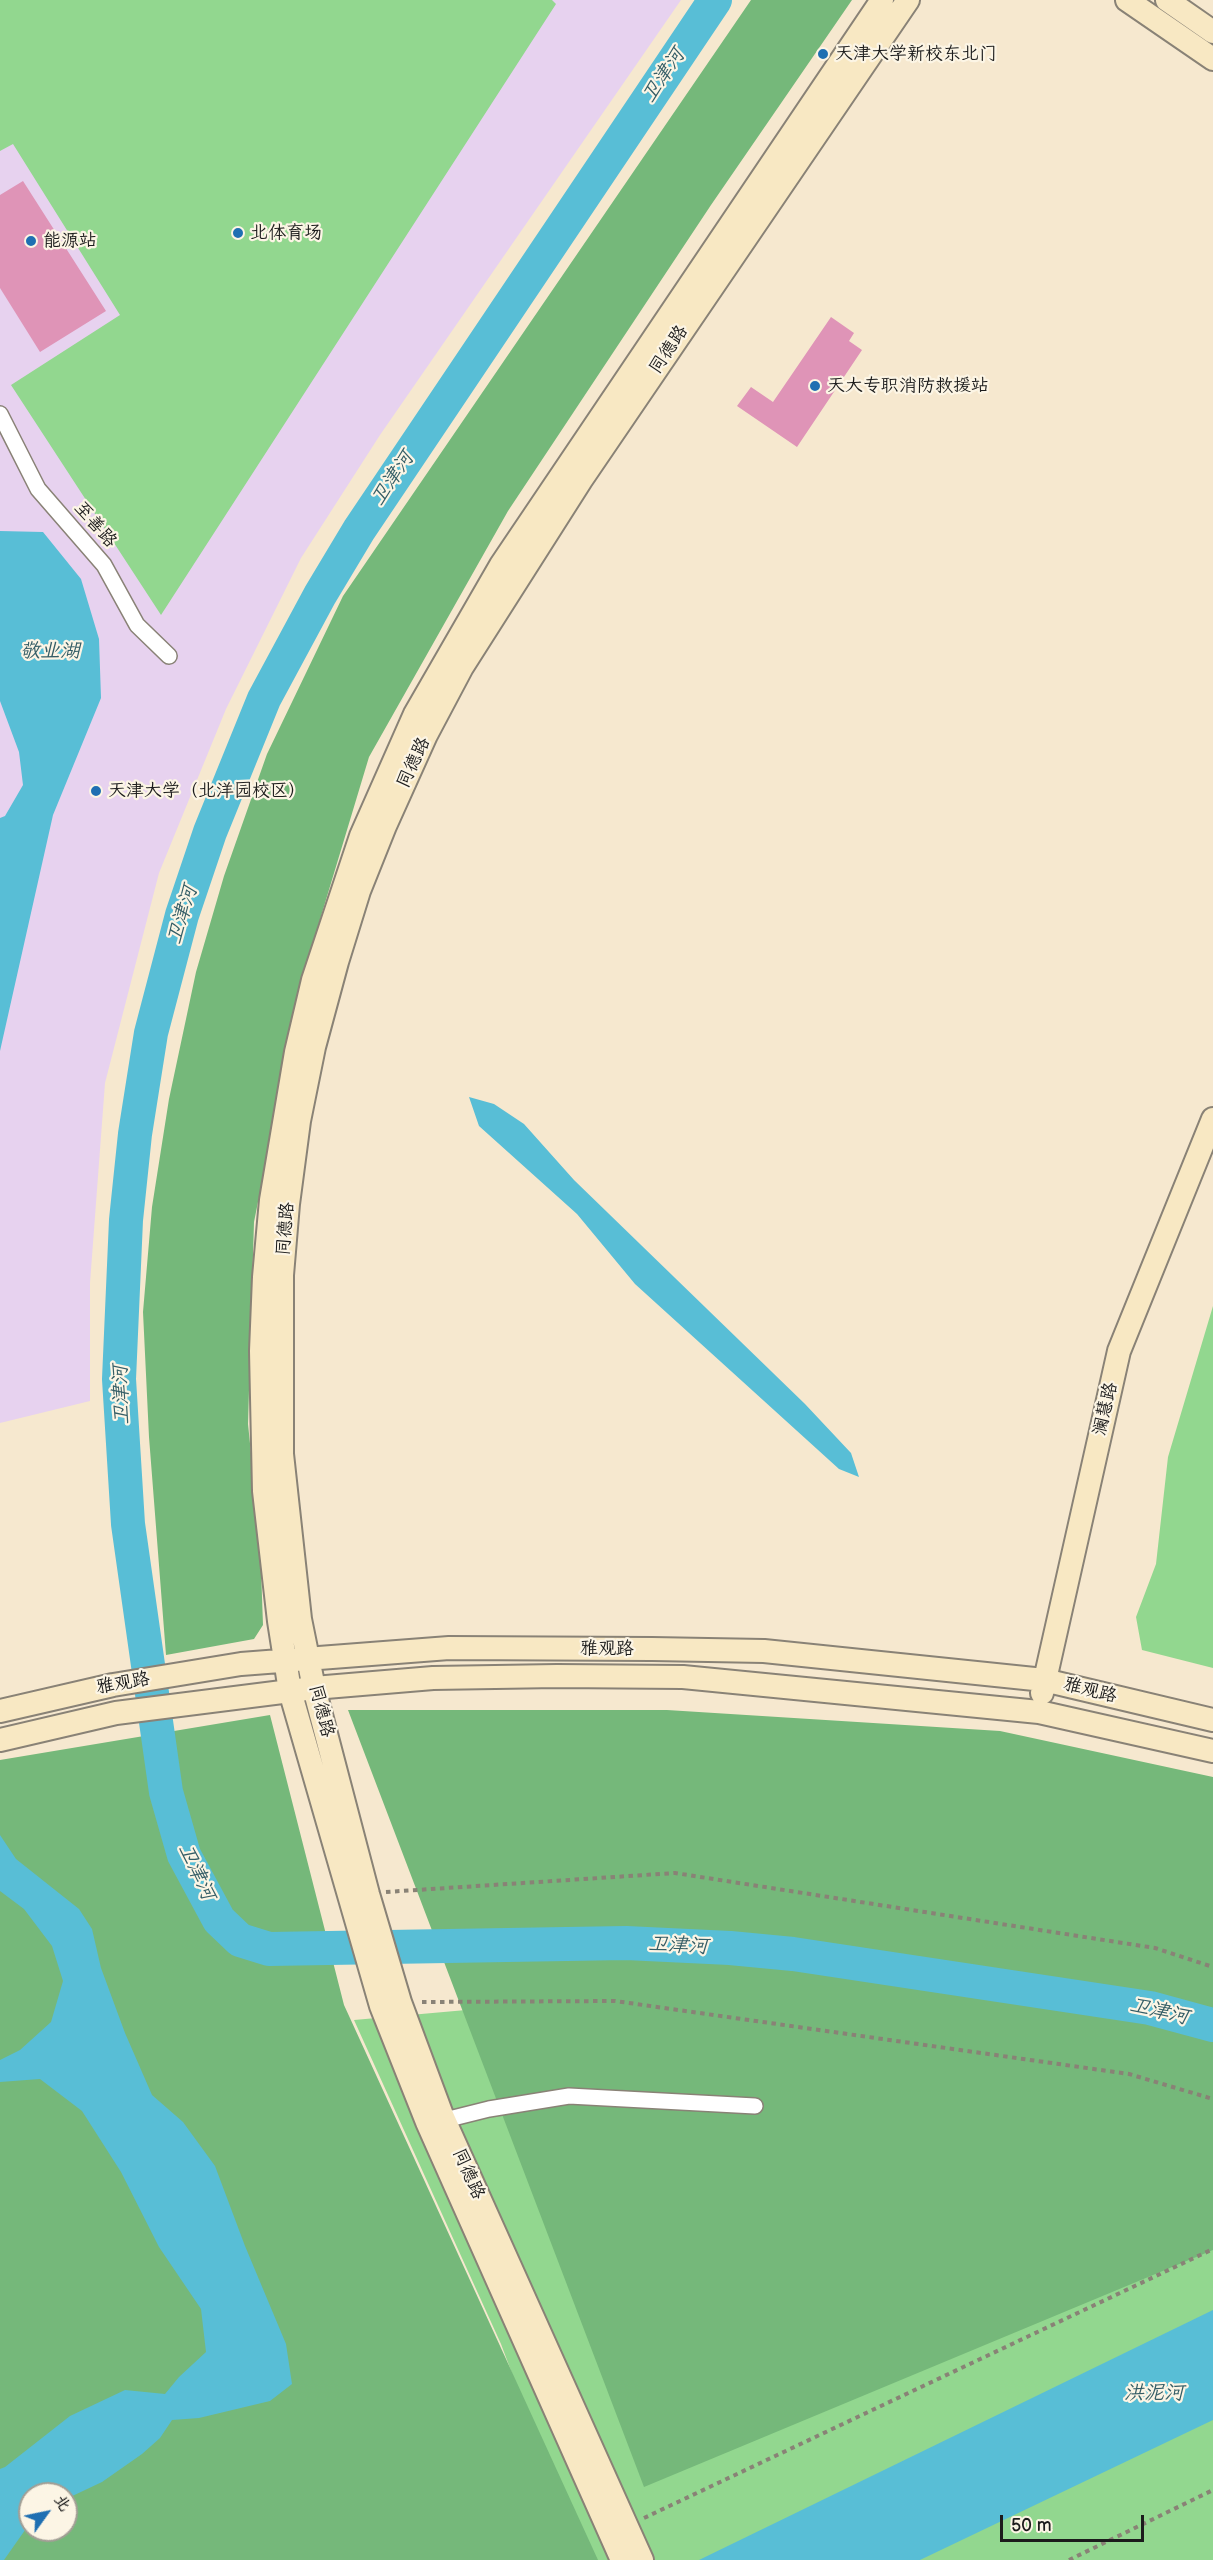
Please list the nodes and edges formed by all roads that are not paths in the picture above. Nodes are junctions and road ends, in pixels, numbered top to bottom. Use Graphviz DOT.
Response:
graph roads {
  1 [pos="882,0"];
  2 [pos="908,0"];
  3 [pos="1127,0"];
  4 [pos="1167,0"];
  5 [pos="1213,32"];
  6 [pos="1213,59"];
  7 [pos="0,414"];
  8 [pos="169,656"];
  9 [pos="1213,1119"];
  10 [pos="308,1658"];
  11 [pos="285,1660"];
  12 [pos="1044,1680"];
  13 [pos="314,1688"];
  14 [pos="290,1691"];
  15 [pos="0,1711"];
  16 [pos="1039,1712"];
  17 [pos="1213,1720"];
  18 [pos="0,1740"];
  19 [pos="1213,1751"];
  20 [pos="359,1896"];
  21 [pos="755,2106"];
  22 [pos="436,2122"];
  23 [pos="622,2560"];
  24 [pos="642,2560"];
  1 -- 11 [label="main road, 同德路"];
  2 -- 10 [label="main road, 同德路"];
  3 -- 6 [label="main road"];
  4 -- 5 [label="main road"];
  7 -- 8 [label="street, 至善路"];
  9 -- 12 [label="main road, 澜慧路"];
  10 -- 11 [label="main road, 雅观路"];
  10 -- 12 [label="main road, 雅观路"];
  10 -- 13 [label="main road, 同德路"];
  11 -- 14 [label="main road, 同德路"];
  11 -- 15 [label="main road, 雅观路"];
  12 -- 16 [label="main road, 澜慧路"];
  12 -- 17 [label="main road, 雅观路"];
  13 -- 14 [label="main road, 雅观路"];
  13 -- 16 [label="main road, 雅观路"];
  13 -- 20 [label="main road, 同德路"];
  14 -- 18 [label="main road, 雅观路"];
  14 -- 20 [label="main road, 同德路"];
  16 -- 19 [label="main road, 雅观路"];
  20 -- 22 [label="main road, 同德路"];
  21 -- 22 [label="street"];
  22 -- 23 [label="main road, 同德路"];
  22 -- 24 [label="main road, 同德路"];
}
